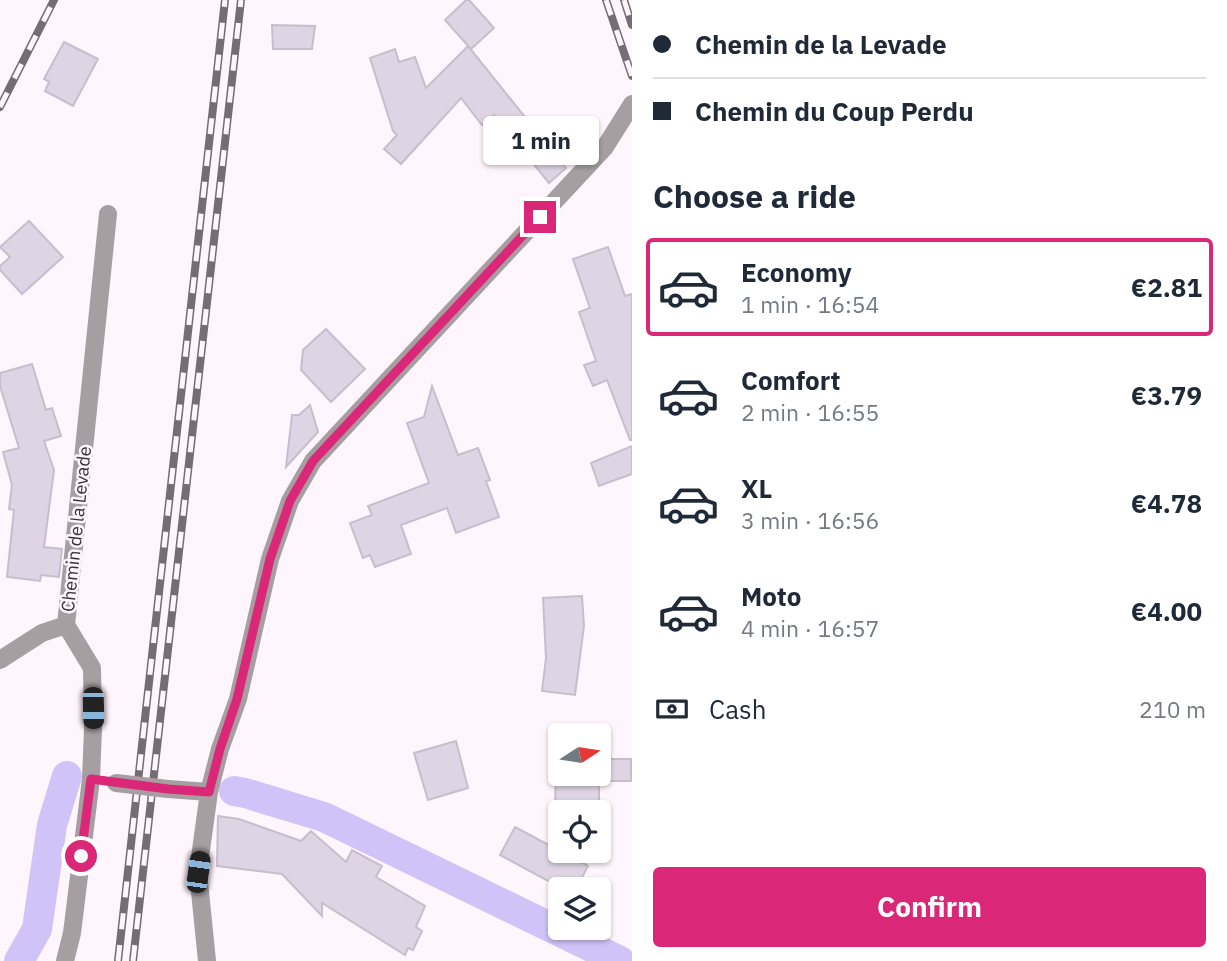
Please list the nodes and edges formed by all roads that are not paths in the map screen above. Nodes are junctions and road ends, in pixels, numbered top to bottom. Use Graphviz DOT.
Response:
graph roads {
  1 [pos="632,104"];
  2 [pos="107,214"];
  3 [pos="66,625"];
  4 [pos="0,660"];
  5 [pos="91,779"];
  6 [pos="209,792"];
  7 [pos="65,961"];
  8 [pos="207,961"];
  1 -- 6 [label="street"];
  2 -- 3 [label="street, Chemin de la Levade"];
  3 -- 4 [label="street"];
  3 -- 5 [label="street, Chemin de la Levade"];
  5 -- 6 [label="street, bridge"];
  5 -- 7 [label="street, Chemin de la Levade"];
  6 -- 8 [label="street"];
}
